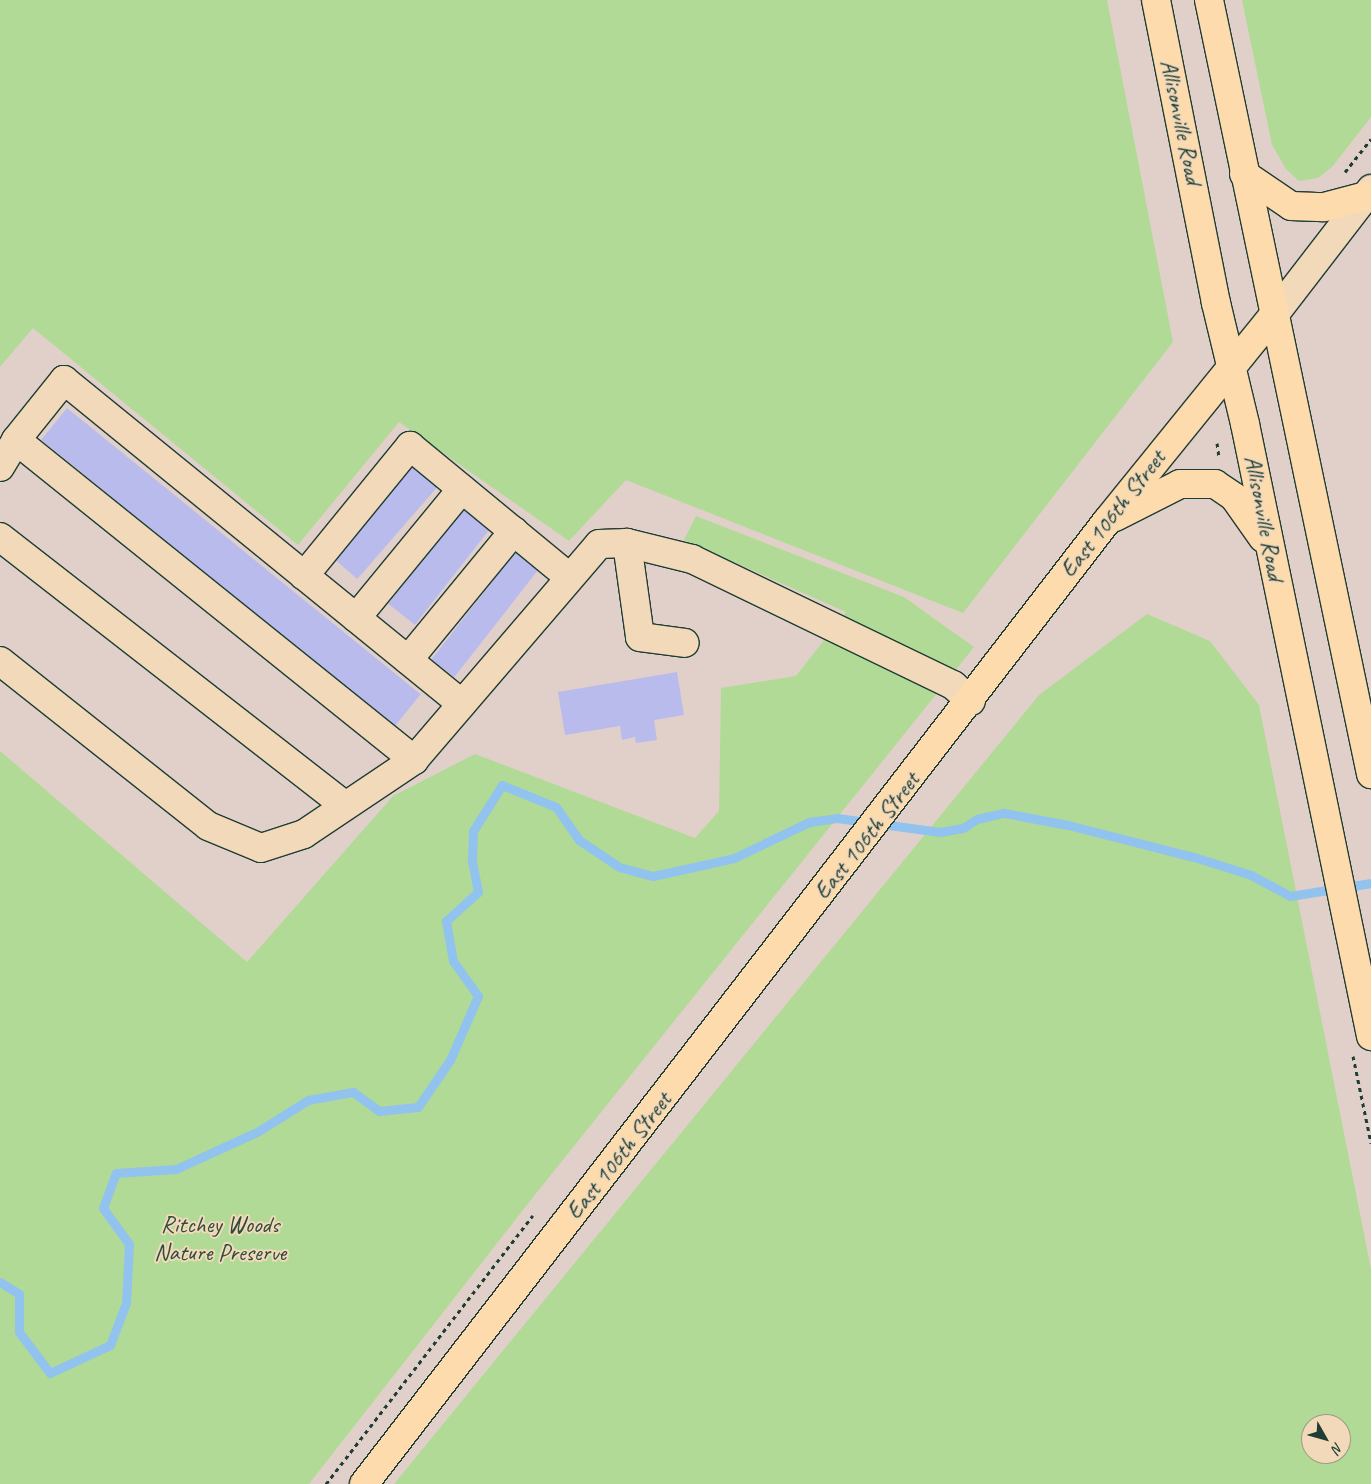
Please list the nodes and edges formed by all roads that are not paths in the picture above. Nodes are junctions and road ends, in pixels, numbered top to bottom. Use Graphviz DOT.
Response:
graph roads {
  1 [pos="1156,0"];
  2 [pos="1209,0"];
  3 [pos="1244,174"];
  4 [pos="1368,192"];
  5 [pos="1274,316"];
  6 [pos="1231,366"];
  7 [pos="16,440"];
  8 [pos="0,468"];
  9 [pos="462,489"];
  10 [pos="1107,522"];
  11 [pos="514,532"];
  12 [pos="0,537"];
  13 [pos="627,544"];
  14 [pos="1269,548"];
  15 [pos="304,576"];
  16 [pos="569,576"];
  17 [pos="356,618"];
  18 [pos="685,643"];
  19 [pos="408,660"];
  20 [pos="0,661"];
  21 [pos="971,701"];
  22 [pos="462,704"];
  23 [pos="414,760"];
  24 [pos="1371,774"];
  25 [pos="345,806"];
  26 [pos="1371,1036"];
  27 [pos="364,1484"];
  1 -- 6 [label="main road, Allisonville Road"];
  2 -- 3 [label="main road"];
  3 -- 4 [label="main road"];
  3 -- 5 [label="main road"];
  4 -- 5 [label="street, East 106th Street"];
  5 -- 6 [label="main road, East 106th Street"];
  5 -- 24 [label="main road"];
  6 -- 10 [label="main road, East 106th Street"];
  6 -- 14 [label="main road, Allisonville Road"];
  7 -- 8 [label="street"];
  7 -- 15 [label="street"];
  7 -- 23 [label="street"];
  9 -- 11 [label="street"];
  9 -- 15 [label="street"];
  9 -- 17 [label="street"];
  10 -- 14 [label="main road"];
  10 -- 21 [label="main road, East 106th Street"];
  11 -- 16 [label="street"];
  11 -- 19 [label="street"];
  12 -- 25 [label="street"];
  13 -- 16 [label="street"];
  13 -- 18 [label="street"];
  13 -- 21 [label="street"];
  14 -- 26 [label="main road, Allisonville Road"];
  15 -- 17 [label="street"];
  16 -- 22 [label="street"];
  17 -- 19 [label="street"];
  19 -- 22 [label="street"];
  20 -- 25 [label="street"];
  21 -- 27 [label="main road, East 106th Street"];
  22 -- 23 [label="street"];
  23 -- 25 [label="street"];
}
